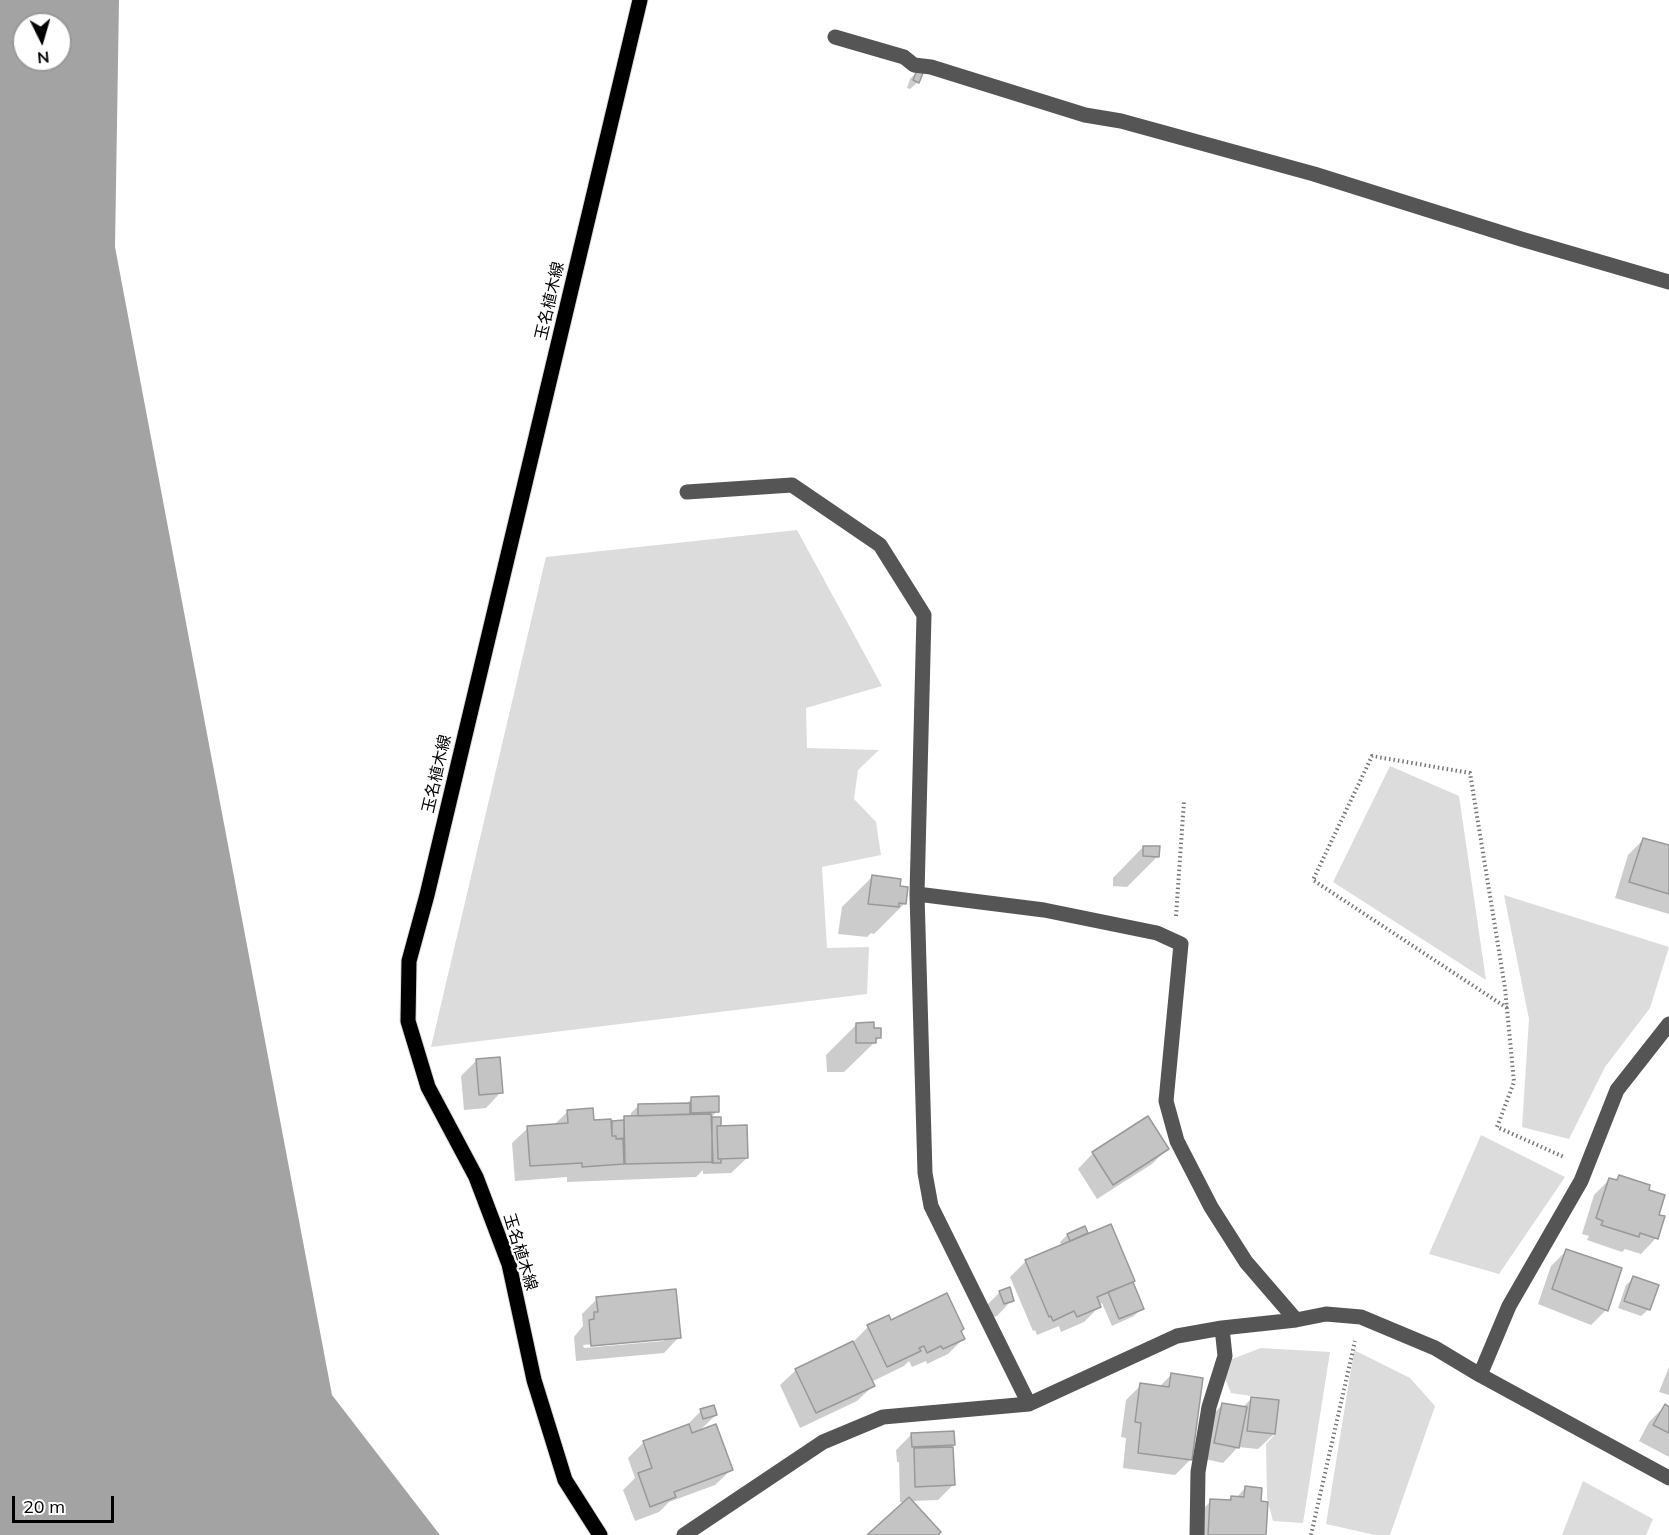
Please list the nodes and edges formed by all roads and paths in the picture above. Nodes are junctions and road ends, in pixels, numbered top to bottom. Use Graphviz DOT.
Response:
graph roads {
  1 [pos="640,0"];
  2 [pos="835,37"];
  3 [pos="1669,282"];
  4 [pos="687,492"];
  5 [pos="1184,801"];
  6 [pos="917,894"];
  7 [pos="1174,941"];
  8 [pos="1507,1008"];
  9 [pos="1669,1024"];
  10 [pos="1587,1167"];
  11 [pos="1361,1317"];
  12 [pos="1296,1320"];
  13 [pos="1222,1328"];
  14 [pos="1480,1375"];
  15 [pos="1029,1404"];
  16 [pos="1669,1479"];
  17 [pos="600,1535"];
  18 [pos="684,1535"];
  19 [pos="1197,1535"];
  20 [pos="1311,1535"];
  1 -- 17 [label="main road, 玉名植木線"];
  2 -- 3 [label="street"];
  4 -- 6 [label="street"];
  5 -- 7 [label="path"];
  6 -- 7 [label="street"];
  6 -- 15 [label="street"];
  7 -- 12 [label="street"];
  8 -- 8 [label="path"];
  8 -- 10 [label="path"];
  9 -- 10 [label="street"];
  10 -- 14 [label="street"];
  11 -- 12 [label="street"];
  11 -- 14 [label="street"];
  11 -- 20 [label="path"];
  12 -- 13 [label="street"];
  13 -- 15 [label="street"];
  13 -- 19 [label="street"];
  14 -- 16 [label="street"];
  15 -- 18 [label="street"];
}
